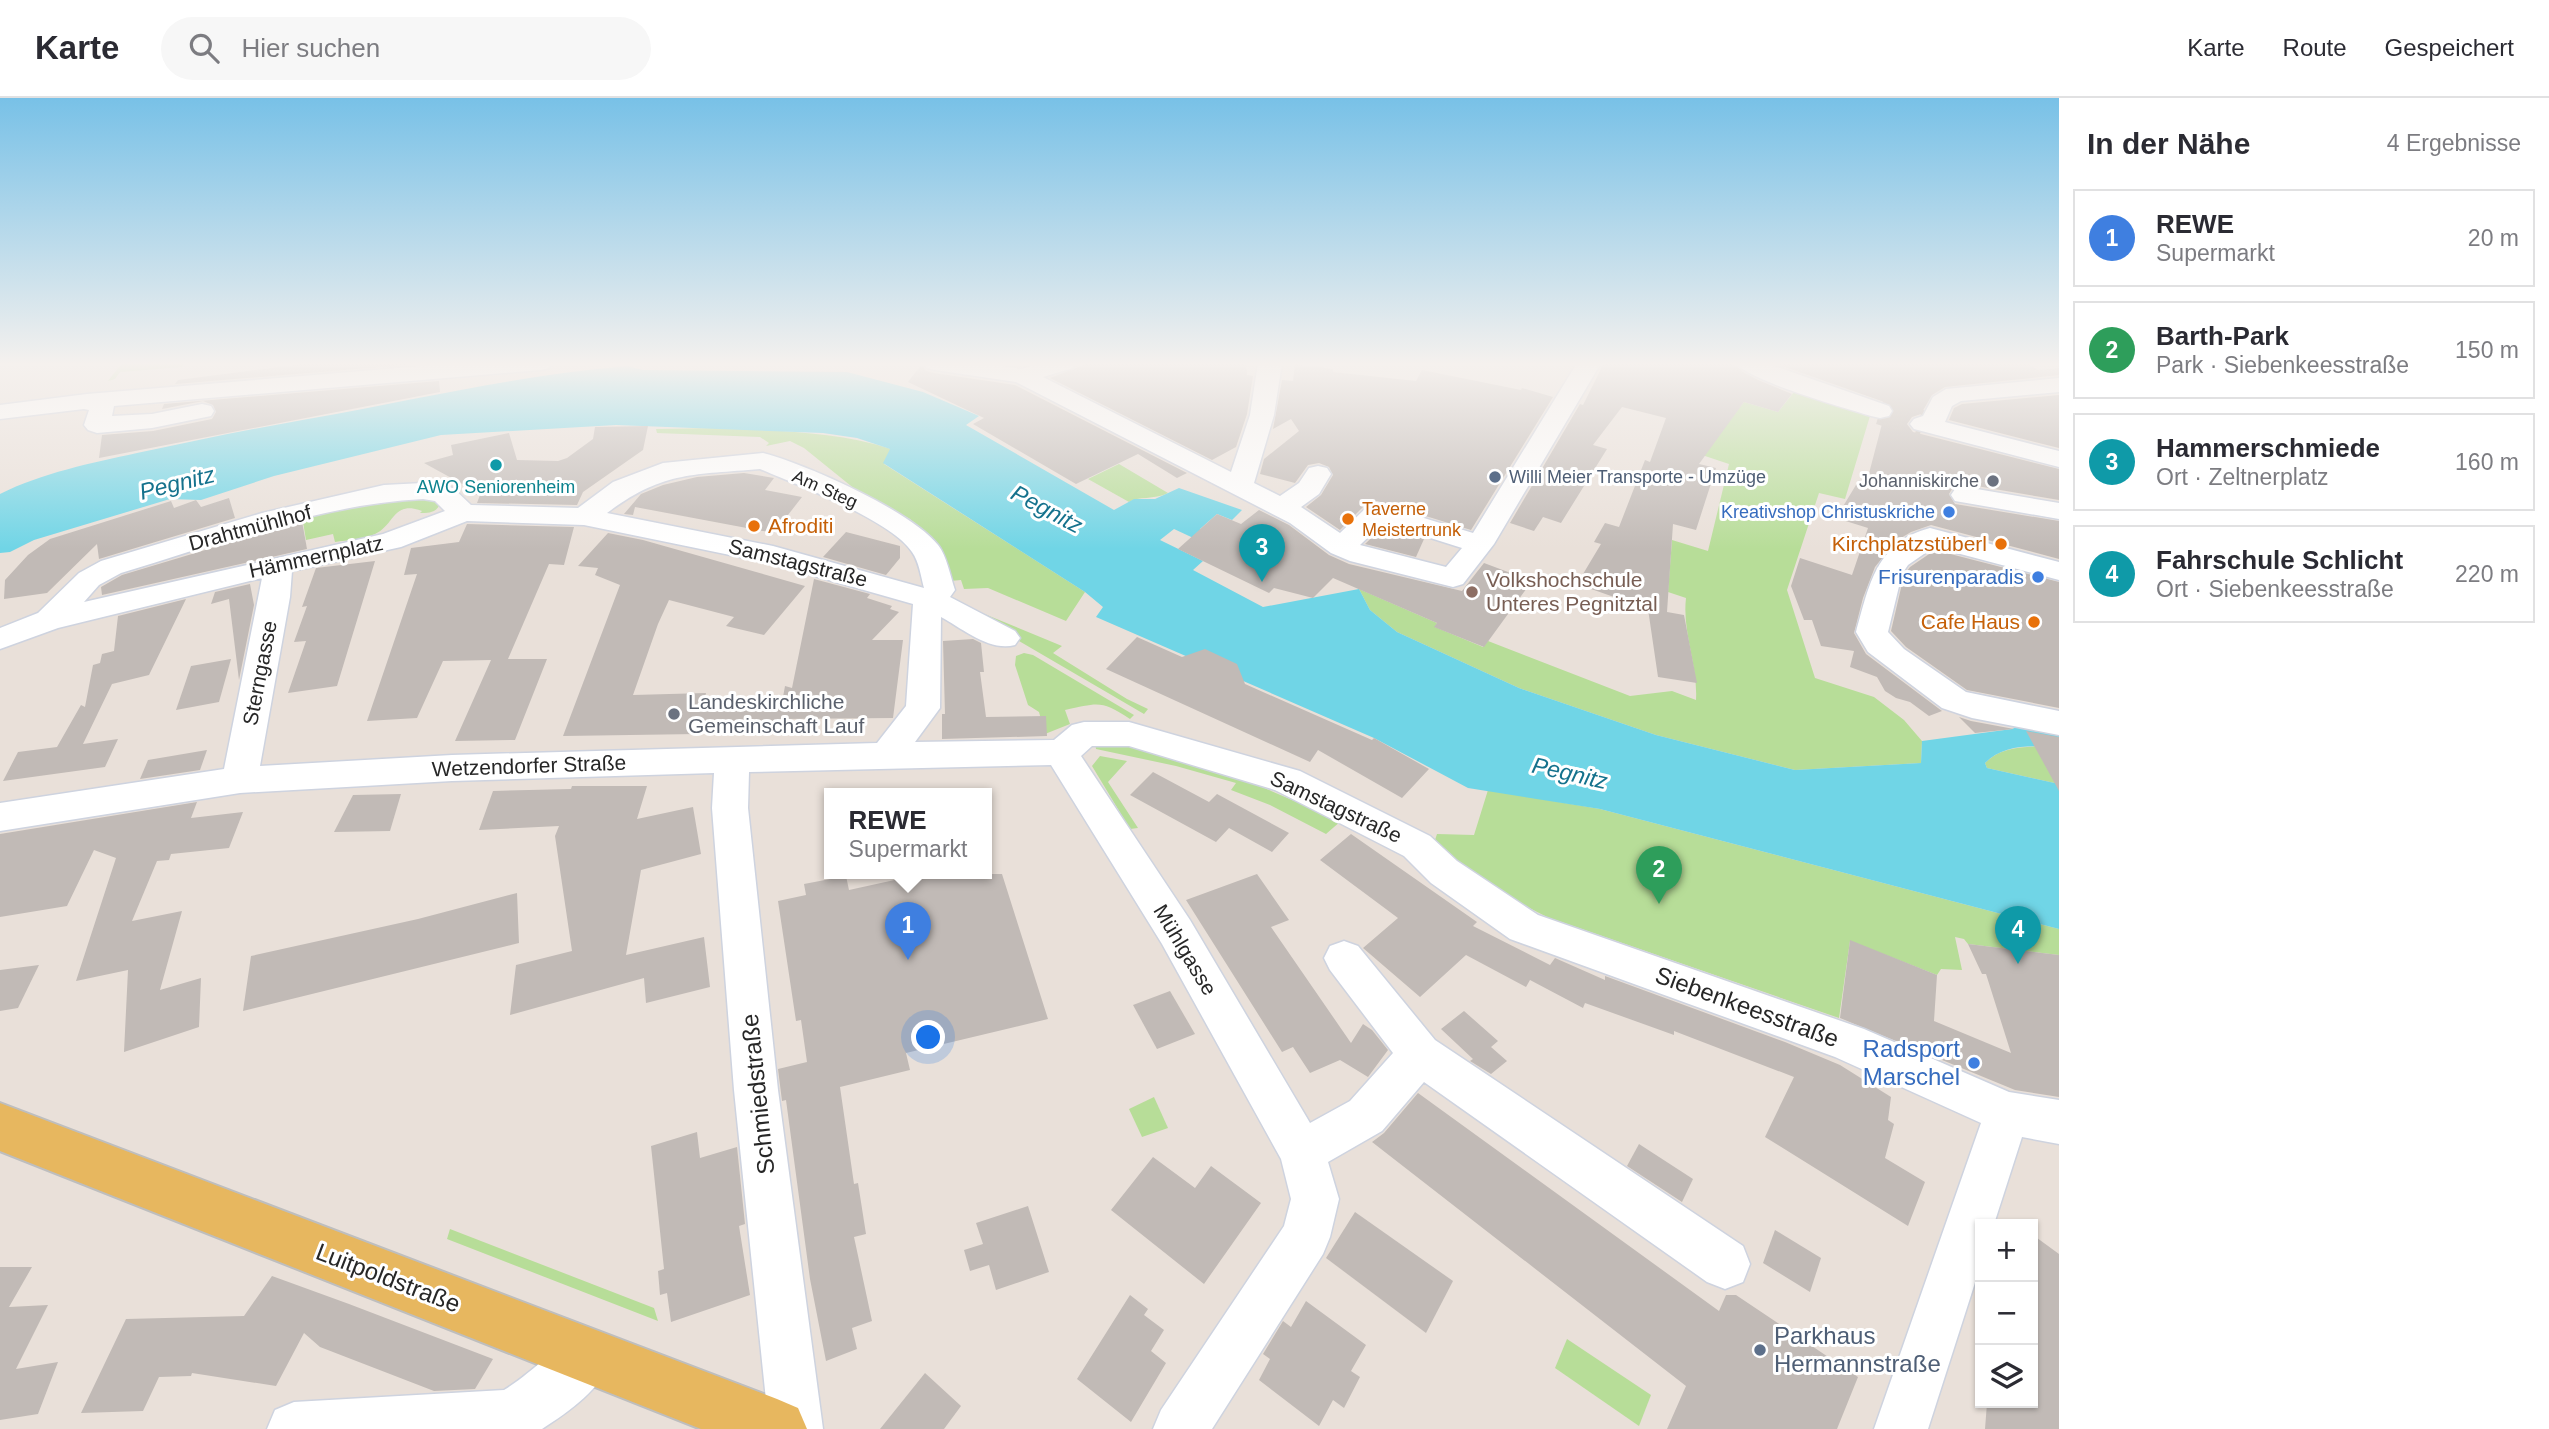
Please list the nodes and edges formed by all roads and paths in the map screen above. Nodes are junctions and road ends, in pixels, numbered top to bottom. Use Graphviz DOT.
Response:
graph roads {
  1 [pos="1117,425"];
  2 [pos="1259,425"];
  3 [pos="1552,425"];
  4 [pos="1927,425"];
  5 [pos="2059,459"];
  6 [pos="1318,474"];
  7 [pos="1239,488"];
  8 [pos="1965,495"];
  9 [pos="1282,508"];
  10 [pos="2059,511"];
  11 [pos="464,513"];
  12 [pos="584,517"];
  13 [pos="1480,544"];
  14 [pos="1341,547"];
  15 [pos="278,565"];
  16 [pos="2059,571"];
  17 [pos="930,599"];
  18 [pos="48,620"];
  19 [pos="1004,638"];
  20 [pos="0,639"];
  21 [pos="2059,723"];
  22 [pos="1061,753"];
  23 [pos="885,757"];
  24 [pos="732,759"];
  25 [pos="240,780"];
  26 [pos="0,817"];
  27 [pos="1444,872"];
  28 [pos="1343,958"];
  29 [pos="1420,1055"];
  30 [pos="2007,1113"];
  31 [pos="2059,1122"];
  32 [pos="0,1127"];
  33 [pos="1302,1152"];
  34 [pos="1725,1264"];
  35 [pos="588,1357"];
  36 [pos="294,1429"];
  37 [pos="777,1429"];
  38 [pos="796,1429"];
  39 [pos="1180,1429"];
  40 [pos="1901,1429"];
  1 -- 7 [label="street"];
  2 -- 7 [label="street"];
  3 -- 13 [label="street"];
  4 -- 5 [label="street"];
  6 -- 9 [label="street"];
  7 -- 9 [label="street"];
  8 -- 10 [label="street"];
  9 -- 14 [label="street"];
  11 -- 12 [label="street, Hämmernplatz"];
  11 -- 15 [label="street, Hämmernplatz"];
  11 -- 18 [label="street, Drahtmühlhof"];
  12 -- 17 [label="street, Samstagstraße"];
  12 -- 17 [label="street, Am Steg"];
  13 -- 14 [label="street"];
  13 -- 14 [label="street"];
  15 -- 18 [label="street, Hämmernplatz"];
  15 -- 25 [label="street, Sterngasse"];
  16 -- 21 [label="street"];
  17 -- 19 [label="street, Samstagstraße"];
  17 -- 23 [label="street"];
  18 -- 20 [label="street, Hämmernplatz"];
  22 -- 23 [label="street, Wetzendorfer Straße"];
  22 -- 27 [label="street, Samstagstraße"];
  22 -- 33 [label="street, Mühlgasse"];
  23 -- 24 [label="street, Wetzendorfer Straße"];
  24 -- 25 [label="street, Wetzendorfer Straße"];
  24 -- 38 [label="street, Schmiedstraße"];
  25 -- 26 [label="street, Wetzendorfer Straße"];
  27 -- 30 [label="street, Siebenkeesstraße"];
  28 -- 29 [label="street"];
  29 -- 33 [label="street"];
  29 -- 34 [label="street"];
  30 -- 31 [label="street, Siebenkeesstraße"];
  30 -- 40 [label="street"];
  32 -- 35 [label="main road, Luitpoldstraße"];
  33 -- 39 [label="street, Mühlgasse"];
  35 -- 36 [label="street"];
  35 -- 37 [label="main road, Luitpoldstraße"];
}
